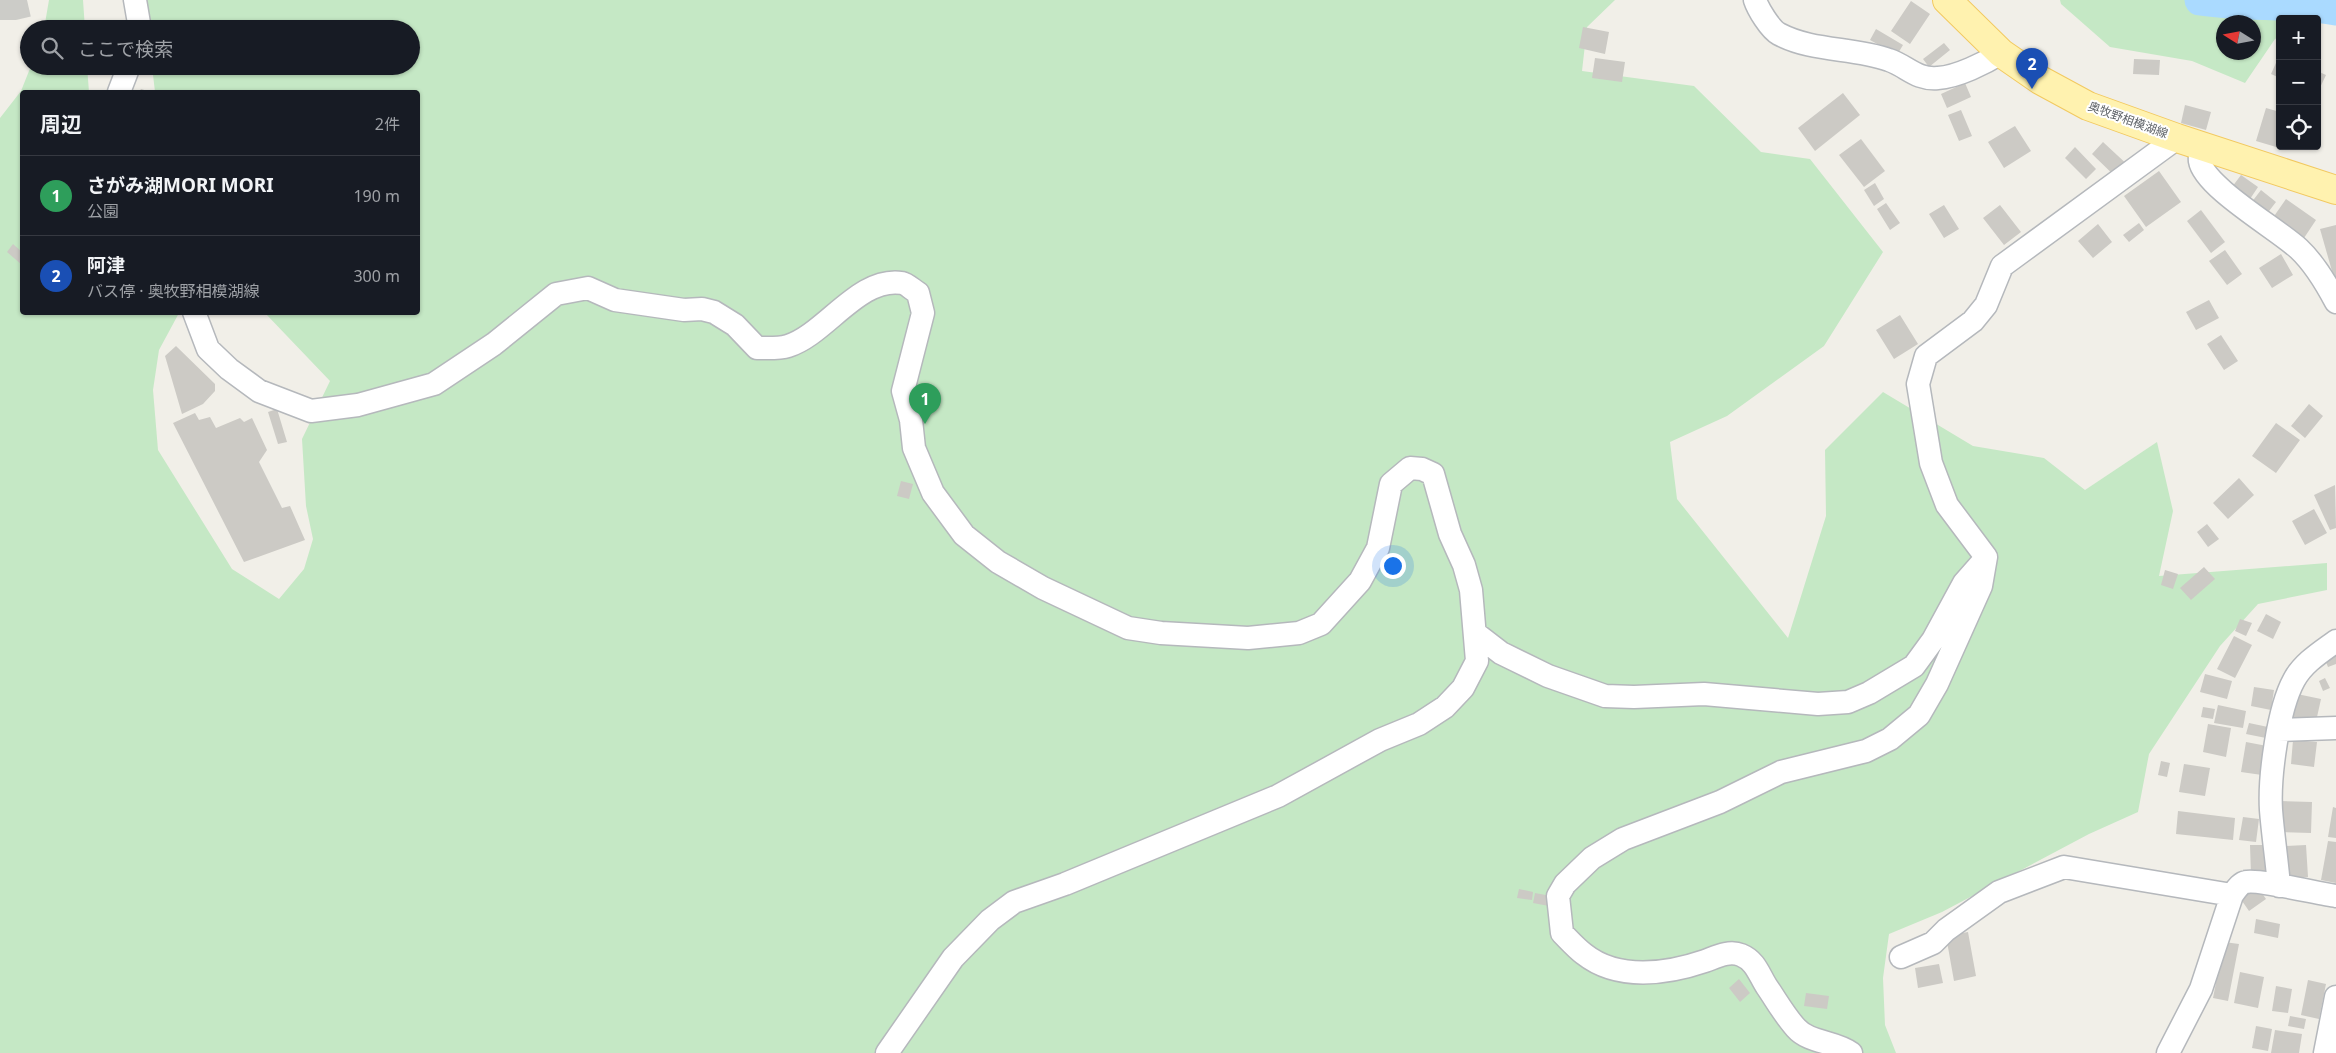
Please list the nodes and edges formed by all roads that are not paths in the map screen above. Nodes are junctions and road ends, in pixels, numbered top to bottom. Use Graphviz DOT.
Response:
graph roads {
  1 [pos="135,0"];
  2 [pos="1755,0"];
  3 [pos="1947,0"];
  4 [pos="138,20"];
  5 [pos="2001,53"];
  6 [pos="126,75"];
  7 [pos="120,90"];
  8 [pos="2190,142"];
  9 [pos="2336,190"];
  10 [pos="2336,302"];
  11 [pos="195,315"];
  12 [pos="1986,557"];
  13 [pos="1475,633"];
  14 [pos="2336,641"];
  15 [pos="2336,728"];
  16 [pos="2278,730"];
  17 [pos="2279,886"];
  18 [pos="2232,895"];
  19 [pos="2336,896"];
  20 [pos="1901,957"];
  21 [pos="2336,997"];
  22 [pos="887,1053"];
  23 [pos="1851,1053"];
  24 [pos="2168,1053"];
  25 [pos="2325,1053"];
  1 -- 4 [label="street"];
  2 -- 5 [label="street"];
  3 -- 5 [label="main road, 奥牧野相模湖線"];
  5 -- 8 [label="main road, 奥牧野相模湖線"];
  6 -- 7 [label="street"];
  8 -- 9 [label="main road, 奥牧野相模湖線"];
  8 -- 10 [label="street"];
  8 -- 12 [label="street"];
  11 -- 13 [label="street"];
  12 -- 13 [label="street"];
  12 -- 23 [label="street"];
  13 -- 22 [label="street"];
  14 -- 16 [label="street"];
  15 -- 16 [label="street"];
  16 -- 17 [label="street"];
  17 -- 18 [label="street"];
  17 -- 19 [label="street"];
  18 -- 20 [label="street"];
  18 -- 24 [label="street"];
  21 -- 25 [label="street"];
}
